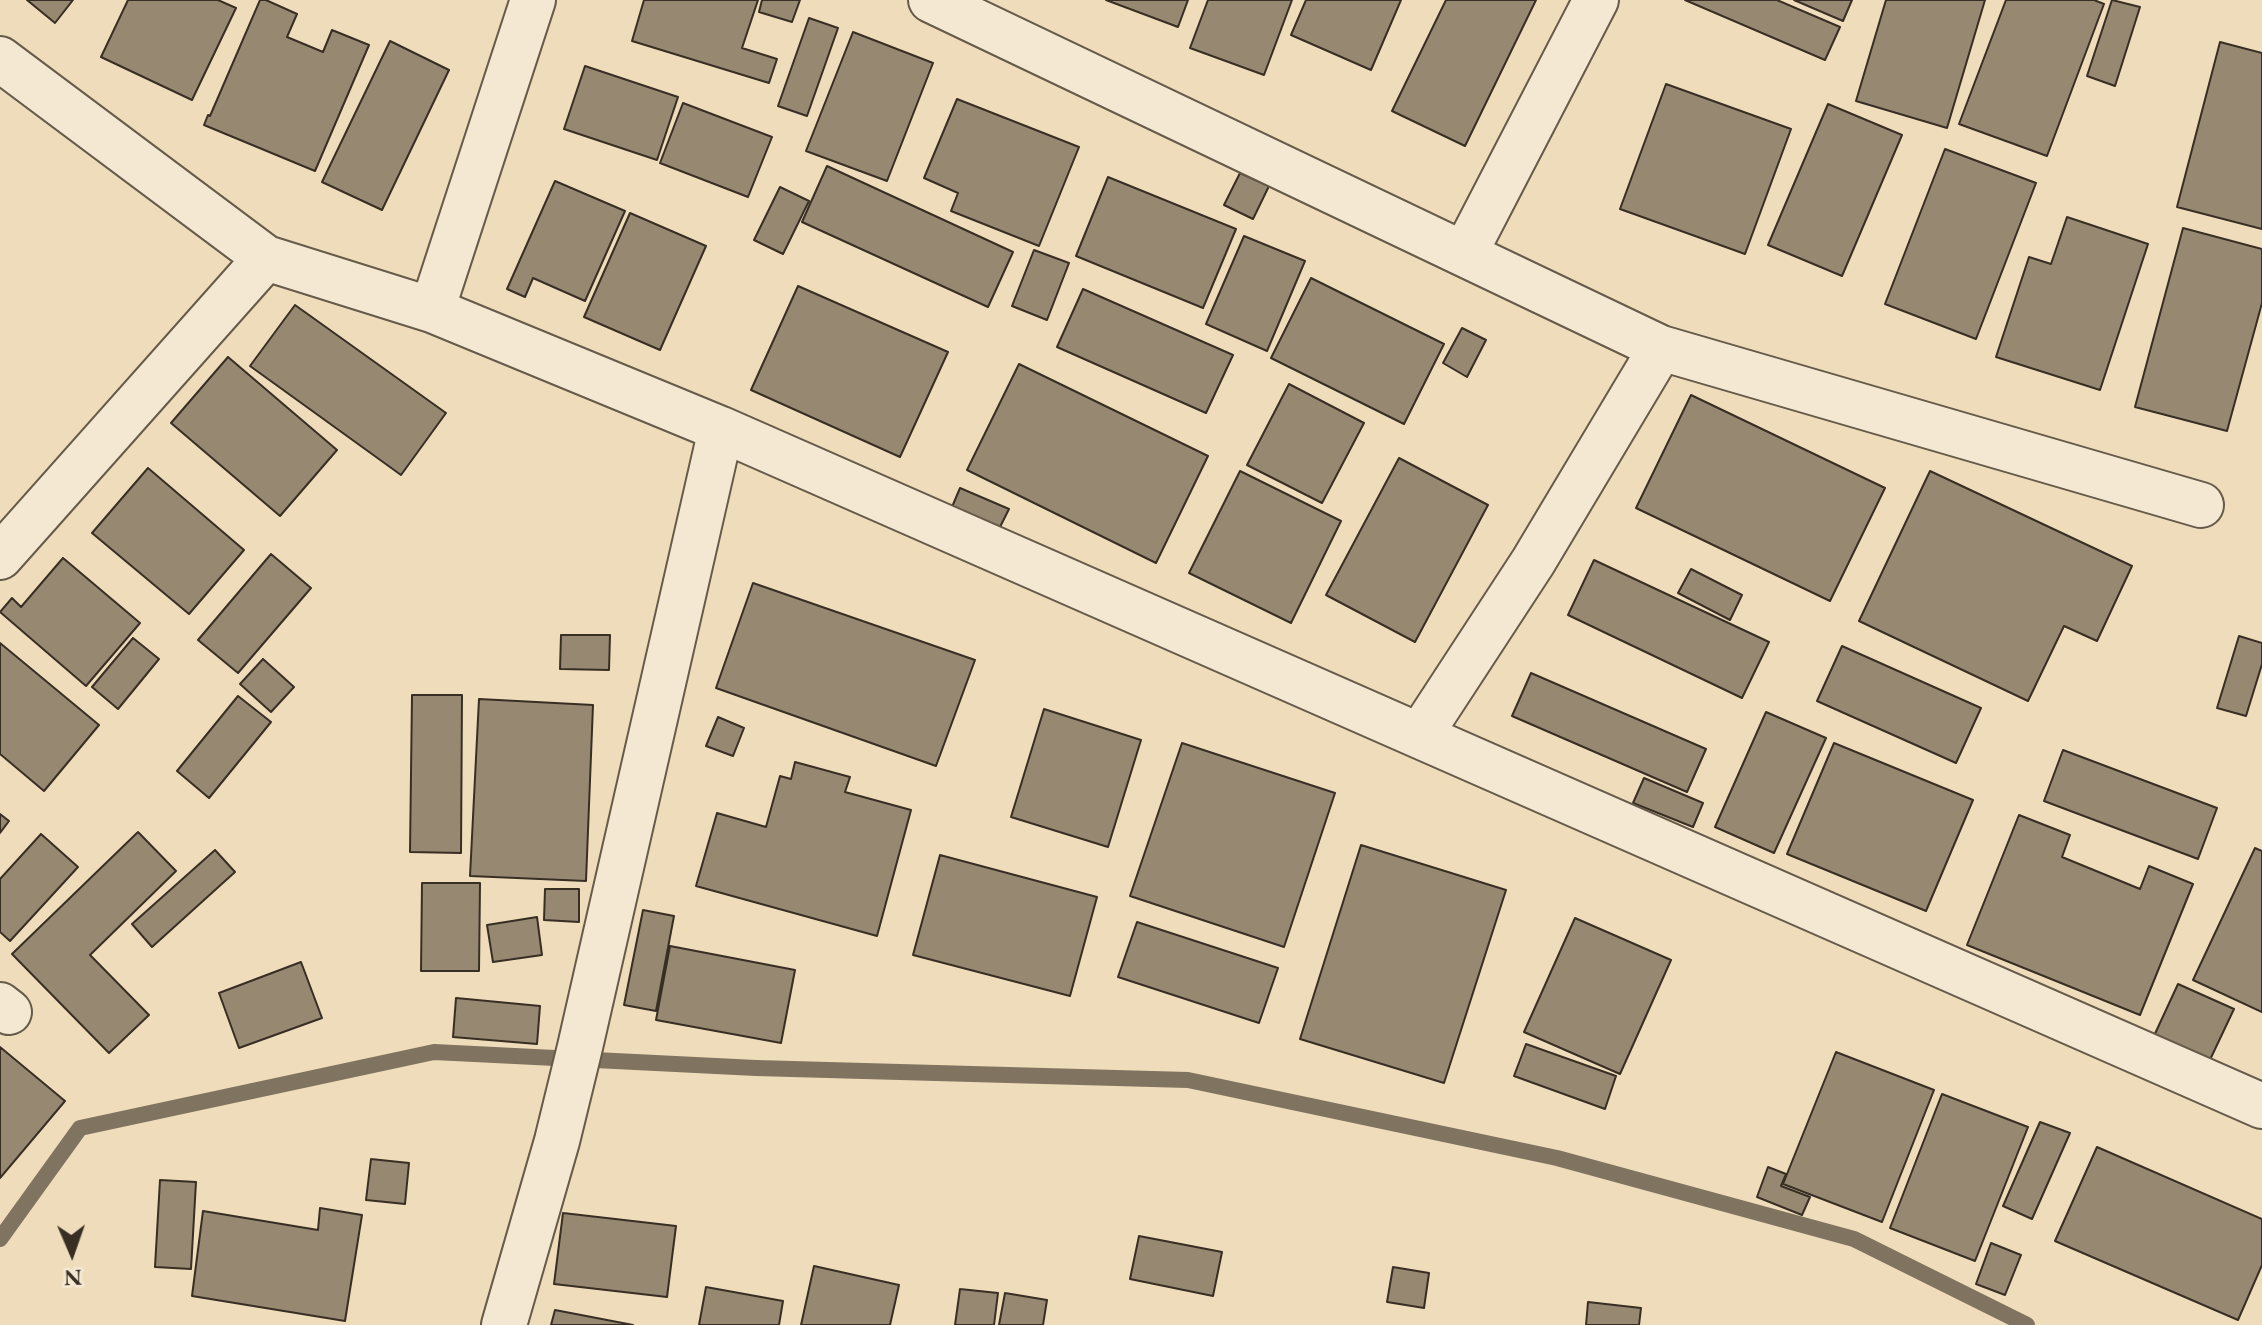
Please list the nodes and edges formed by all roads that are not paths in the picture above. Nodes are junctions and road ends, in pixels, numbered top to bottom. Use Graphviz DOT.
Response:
graph roads {
  1 [pos="533,0"];
  2 [pos="931,0"];
  3 [pos="1596,0"];
  4 [pos="0,59"];
  5 [pos="1465,253"];
  6 [pos="266,258"];
  7 [pos="432,310"];
  8 [pos="1661,348"];
  9 [pos="721,429"];
  10 [pos="2201,505"];
  11 [pos="0,557"];
  12 [pos="1420,735"];
  13 [pos="2262,1106"];
  14 [pos="504,1325"];
  1 -- 7 [label="street"];
  2 -- 5 [label="street"];
  3 -- 5 [label="street"];
  4 -- 6 [label="street"];
  5 -- 8 [label="street"];
  6 -- 7 [label="street"];
  6 -- 11 [label="street"];
  7 -- 9 [label="street"];
  8 -- 10 [label="street"];
  8 -- 12 [label="street"];
  9 -- 12 [label="street"];
  9 -- 14 [label="street"];
  12 -- 13 [label="street"];
}
